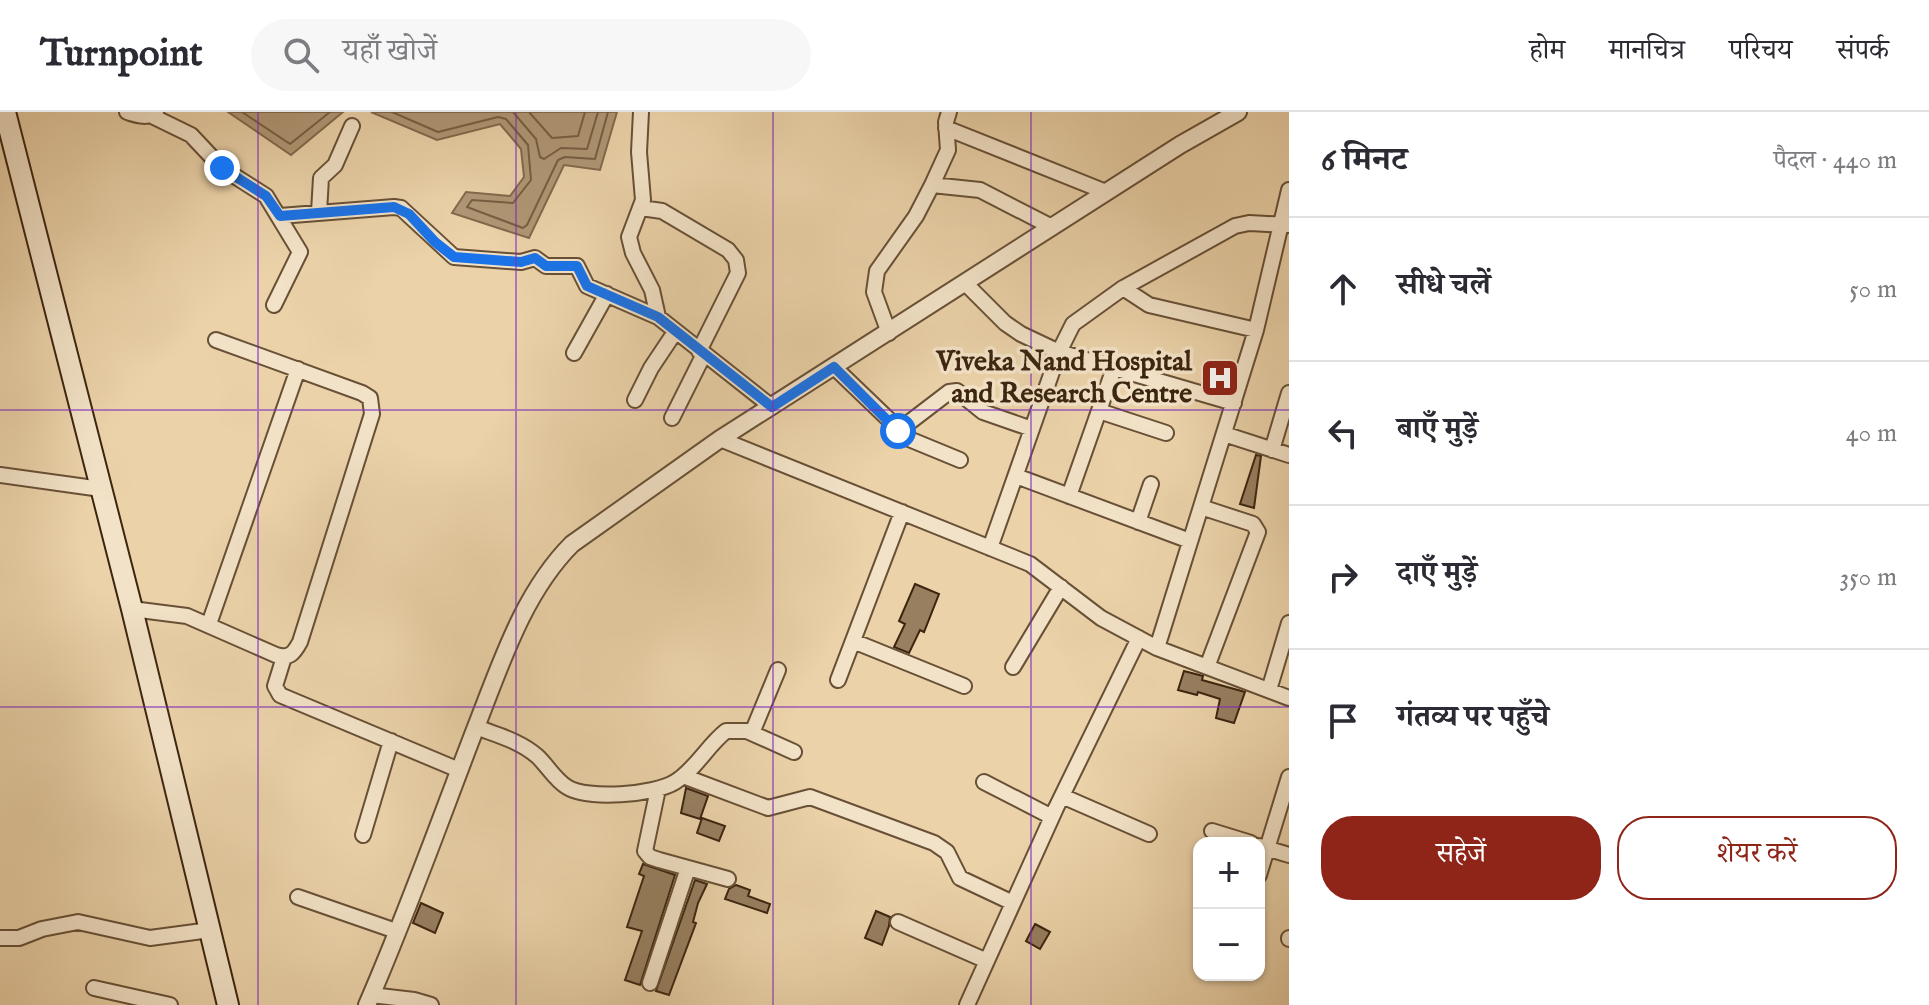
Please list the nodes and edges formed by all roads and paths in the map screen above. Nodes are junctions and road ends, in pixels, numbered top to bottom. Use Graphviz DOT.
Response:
graph roads {
  1 [pos="5,112"];
  2 [pos="127,112"];
  3 [pos="641,112"];
  4 [pos="949,112"];
  5 [pos="1238,112"];
  6 [pos="154,114"];
  7 [pos="352,126"];
  8 [pos="946,128"];
  9 [pos="932,185"];
  10 [pos="1289,190"];
  11 [pos="1106,192"];
  12 [pos="641,208"];
  13 [pos="319,212"];
  14 [pos="280,216"];
  15 [pos="1286,224"];
  16 [pos="1052,227"];
  17 [pos="965,283"];
  18 [pos="1123,288"];
  19 [pos="607,294"];
  20 [pos="274,305"];
  21 [pos="658,317"];
  22 [pos="1256,330"];
  23 [pos="675,332"];
  24 [pos="889,333"];
  25 [pos="216,340"];
  26 [pos="702,352"];
  27 [pos="1059,352"];
  28 [pos="574,353"];
  29 [pos="834,367"];
  30 [pos="1114,368"];
  31 [pos="298,369"];
  32 [pos="1288,397"];
  33 [pos="635,400"];
  34 [pos="1234,403"];
  35 [pos="772,407"];
  36 [pos="1099,411"];
  37 [pos="672,418"];
  38 [pos="1032,429"];
  39 [pos="898,431"];
  40 [pos="1166,433"];
  41 [pos="1224,434"];
  42 [pos="720,439"];
  43 [pos="1272,450"];
  44 [pos="1289,455"];
  45 [pos="960,460"];
  46 [pos="0,475"];
  47 [pos="1016,476"];
  48 [pos="1151,484"];
  49 [pos="101,489"];
  50 [pos="1069,496"];
  51 [pos="1201,507"];
  52 [pos="902,512"];
  53 [pos="1138,522"];
  54 [pos="1190,541"];
  55 [pos="990,548"];
  56 [pos="1061,587"];
  57 [pos="132,609"];
  58 [pos="1289,623"];
  59 [pos="209,624"];
  60 [pos="1139,638"];
  61 [pos="853,641"];
  62 [pos="1157,648"];
  63 [pos="284,657"];
  64 [pos="1013,667"];
  65 [pos="1207,667"];
  66 [pos="778,670"];
  67 [pos="838,680"];
  68 [pos="964,686"];
  69 [pos="1269,690"];
  70 [pos="1289,698"];
  71 [pos="476,727"];
  72 [pos="752,733"];
  73 [pos="391,741"];
  74 [pos="794,752"];
  75 [pos="459,770"];
  76 [pos="683,776"];
  77 [pos="1289,777"];
  78 [pos="984,782"];
  79 [pos="658,789"];
  80 [pos="1062,796"];
  81 [pos="1052,817"];
  82 [pos="1212,831"];
  83 [pos="1149,834"];
  84 [pos="363,835"];
  85 [pos="1232,837"];
  86 [pos="1265,842"];
  87 [pos="1265,848"];
  88 [pos="1289,855"];
  89 [pos="688,868"];
  90 [pos="728,879"];
  91 [pos="298,897"];
  92 [pos="1013,903"];
  93 [pos="898,922"];
  94 [pos="210,930"];
  95 [pos="396,931"];
  96 [pos="0,938"];
  97 [pos="987,961"];
  98 [pos="650,983"];
  99 [pos="94,988"];
  100 [pos="369,1000"];
  101 [pos="170,1005"];
  102 [pos="228,1005"];
  103 [pos="431,1005"];
  104 [pos="967,1005"];
  1 -- 49 [label="main road"];
  2 -- 6 [label="street"];
  3 -- 12 [label="street"];
  4 -- 8 [label="street"];
  5 -- 11 [label="street"];
  6 -- 14 [label="street"];
  7 -- 13 [label="street"];
  8 -- 9 [label="street"];
  8 -- 11 [label="street"];
  9 -- 16 [label="street"];
  9 -- 24 [label="street"];
  10 -- 15 [label="street"];
  11 -- 16 [label="street"];
  12 -- 21 [label="street"];
  12 -- 26 [label="street"];
  13 -- 14 [label="street"];
  13 -- 19 [label="street"];
  14 -- 20 [label="street"];
  15 -- 18 [label="street"];
  15 -- 22 [label="street"];
  16 -- 17 [label="street"];
  17 -- 24 [label="street"];
  17 -- 27 [label="street"];
  18 -- 22 [label="street"];
  18 -- 27 [label="street"];
  19 -- 21 [label="street"];
  19 -- 28 [label="street"];
  21 -- 23 [label="street"];
  22 -- 34 [label="street"];
  23 -- 26 [label="street"];
  23 -- 33 [label="street"];
  24 -- 29 [label="street"];
  25 -- 31 [label="street"];
  26 -- 35 [label="street"];
  26 -- 37 [label="street"];
  27 -- 30 [label="street"];
  27 -- 38 [label="street"];
  29 -- 35 [label="street"];
  29 -- 39 [label="street"];
  30 -- 34 [label="street"];
  30 -- 36 [label="street"];
  31 -- 59 [label="street"];
  31 -- 63 [label="street"];
  32 -- 43 [label="street"];
  34 -- 41 [label="street"];
  35 -- 42 [label="street"];
  36 -- 40 [label="street"];
  36 -- 50 [label="street"];
  38 -- 39 [label="street"];
  38 -- 47 [label="street"];
  39 -- 45 [label="street"];
  41 -- 43 [label="street"];
  41 -- 51 [label="street"];
  42 -- 52 [label="street"];
  42 -- 71 [label="street"];
  43 -- 44 [label="street"];
  46 -- 49 [label="street"];
  47 -- 50 [label="street"];
  47 -- 55 [label="street"];
  48 -- 53 [label="street"];
  49 -- 57 [label="main road"];
  50 -- 53 [label="street"];
  51 -- 54 [label="street"];
  51 -- 65 [label="street"];
  52 -- 55 [label="street"];
  52 -- 61 [label="street"];
  53 -- 54 [label="street"];
  54 -- 62 [label="street"];
  55 -- 56 [label="street"];
  56 -- 60 [label="street"];
  56 -- 64 [label="street"];
  57 -- 59 [label="street"];
  57 -- 94 [label="main road"];
  58 -- 69 [label="street"];
  59 -- 63 [label="street"];
  60 -- 62 [label="street"];
  60 -- 80 [label="street"];
  61 -- 67 [label="street"];
  61 -- 68 [label="street"];
  62 -- 65 [label="street"];
  63 -- 73 [label="street"];
  65 -- 69 [label="street"];
  66 -- 72 [label="street"];
  69 -- 70 [label="street"];
  71 -- 75 [label="street"];
  71 -- 79 [label="street"];
  72 -- 74 [label="street"];
  72 -- 76 [label="street"];
  73 -- 75 [label="street"];
  73 -- 84 [label="street"];
  75 -- 95 [label="street"];
  76 -- 79 [label="street"];
  76 -- 92 [label="street"];
  77 -- 86 [label="street"];
  78 -- 81 [label="street"];
  79 -- 89 [label="street"];
  80 -- 81 [label="street"];
  80 -- 83 [label="street"];
  81 -- 92 [label="street"];
  82 -- 85 [label="street"];
  87 -- 88 [label="street"];
  89 -- 90 [label="street"];
  89 -- 98 [label="street"];
  91 -- 95 [label="street"];
  92 -- 97 [label="street"];
  93 -- 97 [label="street"];
  94 -- 96 [label="street"];
  94 -- 102 [label="main road"];
  95 -- 100 [label="street"];
  97 -- 104 [label="street"];
  99 -- 101 [label="street"];
  100 -- 103 [label="street"];
}
